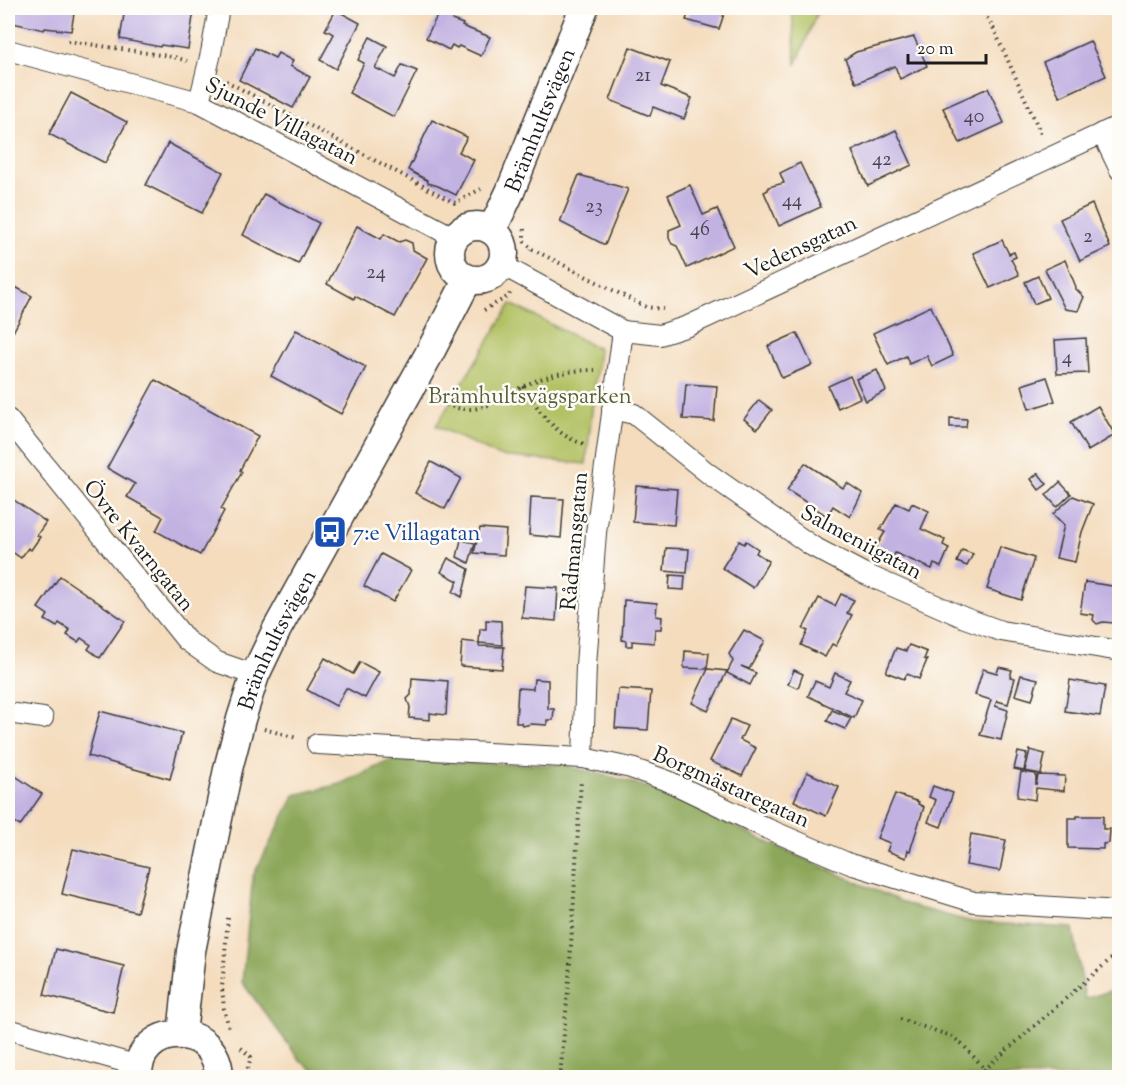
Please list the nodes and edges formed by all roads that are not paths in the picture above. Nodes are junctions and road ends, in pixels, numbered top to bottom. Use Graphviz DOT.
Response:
graph roads {
  1 [pos="219,8"];
  2 [pos="584,8"];
  3 [pos="8,50"];
  4 [pos="199,102"];
  5 [pos="1111,129"];
  6 [pos="1119,170"];
  7 [pos="492,231"];
  8 [pos="455,238"];
  9 [pos="511,270"];
  10 [pos="468,279"];
  11 [pos="623,331"];
  12 [pos="612,409"];
  13 [pos="8,419"];
  14 [pos="1119,651"];
  15 [pos="255,675"];
  16 [pos="8,713"];
  17 [pos="43,718"];
  18 [pos="317,744"];
  19 [pos="582,758"];
  20 [pos="1119,911"];
  21 [pos="8,1029"];
  22 [pos="182,1035"];
  23 [pos="139,1072"];
  24 [pos="219,1077"];
  1 -- 4 [label="street"];
  2 -- 7 [label="street, Brämhultsvägen"];
  3 -- 4 [label="street, Sjunde Villagatan"];
  4 -- 8 [label="street, Sjunde Villagatan"];
  5 -- 6 [label="street"];
  5 -- 11 [label="street, Vedensgatan"];
  7 -- 8 [label="street"];
  7 -- 9 [label="street"];
  8 -- 10 [label="street"];
  9 -- 10 [label="street"];
  9 -- 11 [label="street, Vedensgatan"];
  10 -- 15 [label="street, Brämhultsvägen"];
  11 -- 12 [label="street, Rådmansgatan"];
  12 -- 14 [label="street, Salmeniigatan"];
  12 -- 19 [label="street, Rådmansgatan"];
  13 -- 15 [label="street, Övre Kvarngatan"];
  15 -- 22 [label="street, Brämhultsvägen"];
  16 -- 17 [label="street"];
  18 -- 19 [label="street, Borgmästaregatan"];
  19 -- 20 [label="street, Borgmästaregatan"];
  21 -- 23 [label="street"];
  22 -- 23 [label="street"];
  22 -- 24 [label="street"];
}
